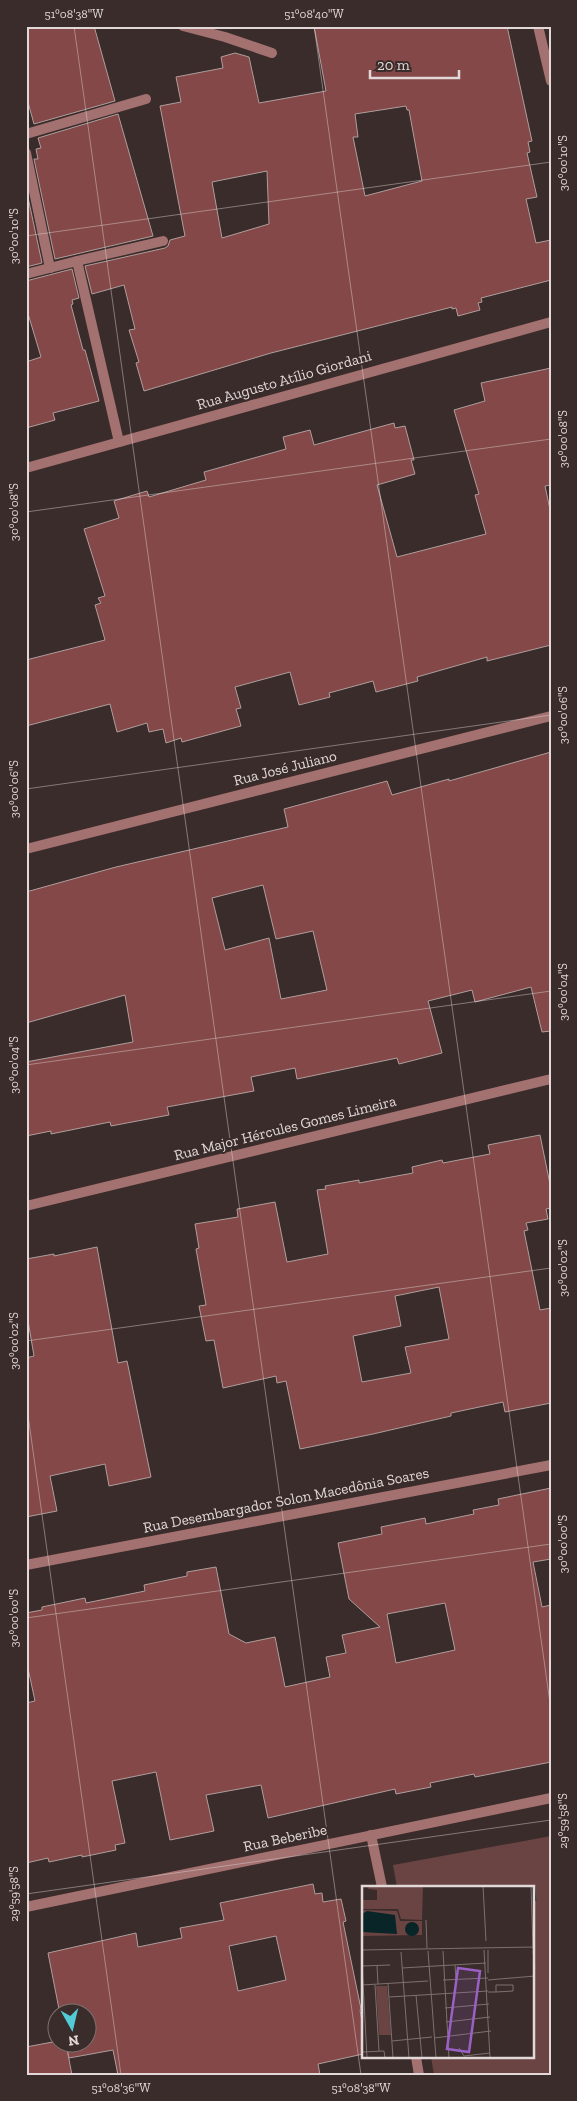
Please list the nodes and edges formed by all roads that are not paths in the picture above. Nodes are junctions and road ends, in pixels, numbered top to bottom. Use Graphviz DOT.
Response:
graph roads {
  1 [pos="182,26"];
  2 [pos="538,26"];
  3 [pos="272,53"];
  4 [pos="551,81"];
  5 [pos="146,99"];
  6 [pos="26,134"];
  7 [pos="26,153"];
  8 [pos="163,241"];
  9 [pos="77,261"];
  10 [pos="50,268"];
  11 [pos="26,274"];
  12 [pos="551,322"];
  13 [pos="119,442"];
  14 [pos="26,468"];
  15 [pos="551,716"];
  16 [pos="26,849"];
  17 [pos="551,1078"];
  18 [pos="26,1206"];
  19 [pos="551,1465"];
  20 [pos="26,1565"];
  21 [pos="551,1798"];
  22 [pos="371,1836"];
  23 [pos="382,1886"];
  24 [pos="26,1907"];
  25 [pos="416,2058"];
  26 [pos="419,2075"];
  1 -- 3 [label="street"];
  2 -- 4 [label="street"];
  5 -- 6 [label="street"];
  7 -- 10 [label="street"];
  8 -- 9 [label="street"];
  9 -- 10 [label="street"];
  9 -- 13 [label="street"];
  10 -- 11 [label="street"];
  12 -- 13 [label="street, Rua Augusto Atílio Giordani"];
  13 -- 14 [label="street, Rua Augusto Atílio Giordani"];
  15 -- 16 [label="street, Rua José Juliano"];
  17 -- 18 [label="street, Rua Major Hércules Gomes Limeira"];
  19 -- 20 [label="street, Rua Desembargador Solon Macedônia Soares"];
  21 -- 22 [label="street, Rua Beberibe"];
  22 -- 23 [label="street"];
  22 -- 24 [label="street, Rua Beberibe"];
  25 -- 26 [label="street"];
}
